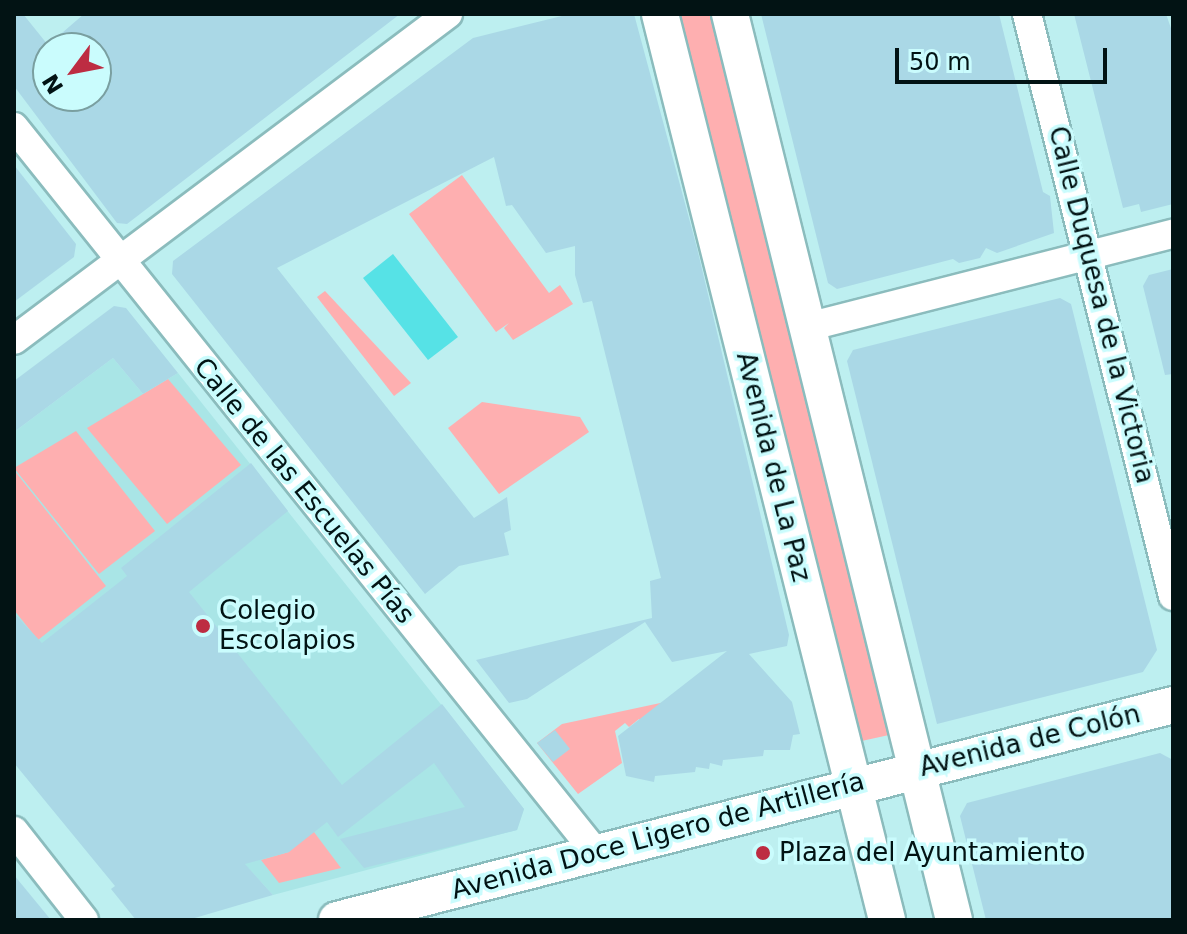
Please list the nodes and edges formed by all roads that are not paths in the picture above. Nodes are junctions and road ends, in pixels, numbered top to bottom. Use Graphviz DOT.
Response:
graph roads {
  1 [pos="448,14"];
  2 [pos="660,14"];
  3 [pos="730,14"];
  4 [pos="1027,14"];
  5 [pos="14,127"];
  6 [pos="1173,234"];
  7 [pos="1089,254"];
  8 [pos="119,262"];
  9 [pos="807,327"];
  10 [pos="14,340"];
  11 [pos="1173,596"];
  12 [pos="1173,705"];
  13 [pos="886,777"];
  14 [pos="14,831"];
  15 [pos="596,853"];
  16 [pos="84,920"];
  17 [pos="337,920"];
  18 [pos="887,920"];
  19 [pos="954,920"];
  1 -- 8 [label="street"];
  2 -- 13 [label="main road, Avenida de La Paz"];
  3 -- 9 [label="main road, Avenida de La Paz"];
  4 -- 7 [label="street, Calle Duquesa de la Victoria"];
  5 -- 8 [label="street, Calle de las Escuelas Pías"];
  6 -- 7 [label="street"];
  7 -- 9 [label="street"];
  7 -- 11 [label="street, Calle Duquesa de la Victoria"];
  8 -- 10 [label="street"];
  8 -- 15 [label="street, Calle de las Escuelas Pías"];
  9 -- 13 [label="main road, Avenida de La Paz"];
  12 -- 13 [label="main road, Avenida de Colón"];
  13 -- 15 [label="main road, Avenida Doce Ligero de Artillería"];
  13 -- 18 [label="main road, Avenida de La Paz"];
  13 -- 19 [label="main road, Avenida de La Paz"];
  14 -- 16 [label="street"];
  15 -- 17 [label="main road, Avenida Doce Ligero de Artillería"];
}
